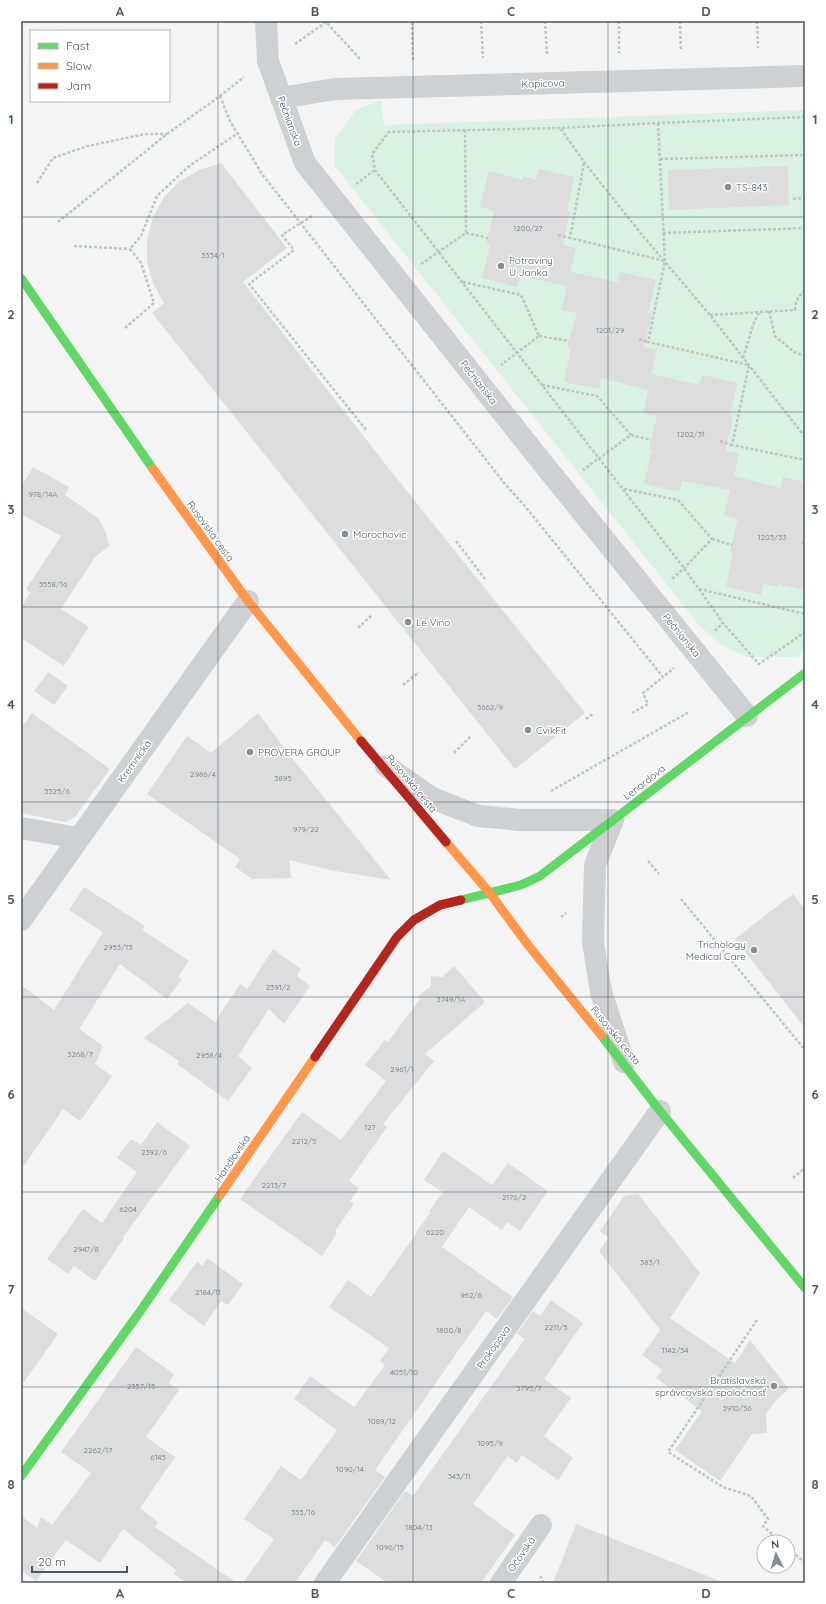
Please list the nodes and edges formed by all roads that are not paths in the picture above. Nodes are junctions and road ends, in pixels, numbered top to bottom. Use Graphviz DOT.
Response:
graph roads {
  1 [pos="266,21"];
  2 [pos="805,76"];
  3 [pos="281,98"];
  4 [pos="21,278"];
  5 [pos="248,601"];
  6 [pos="805,673"];
  7 [pos="747,716"];
  8 [pos="377,760"];
  9 [pos="613,820"];
  10 [pos="21,828"];
  11 [pos="78,838"];
  12 [pos="489,892"];
  13 [pos="21,920"];
  14 [pos="625,1064"];
  15 [pos="660,1111"];
  16 [pos="805,1288"];
  17 [pos="21,1476"];
  18 [pos="541,1525"];
  19 [pos="325,1583"];
  20 [pos="501,1583"];
  1 -- 3 [label="street, Pečnianska"];
  2 -- 3 [label="street, Kapicova"];
  3 -- 7 [label="street, Pečnianska"];
  4 -- 5 [label="street, Rusovská cesta"];
  5 -- 8 [label="street, Rusovská cesta"];
  5 -- 11 [label="street, Kremnická"];
  6 -- 7 [label="street, Lenardova"];
  7 -- 9 [label="street, Lenardova"];
  8 -- 9 [label="street"];
  8 -- 12 [label="street, Rusovská cesta"];
  9 -- 12 [label="street, Lenardova"];
  9 -- 14 [label="street"];
  10 -- 11 [label="street"];
  11 -- 13 [label="street, Kremnická"];
  12 -- 14 [label="street, Rusovská cesta"];
  12 -- 17 [label="street, Handlovská"];
  14 -- 15 [label="street, Rusovská cesta"];
  15 -- 16 [label="street, Rusovská cesta"];
  15 -- 19 [label="street, Prokopova"];
  18 -- 20 [label="street, Očovská"];
}
